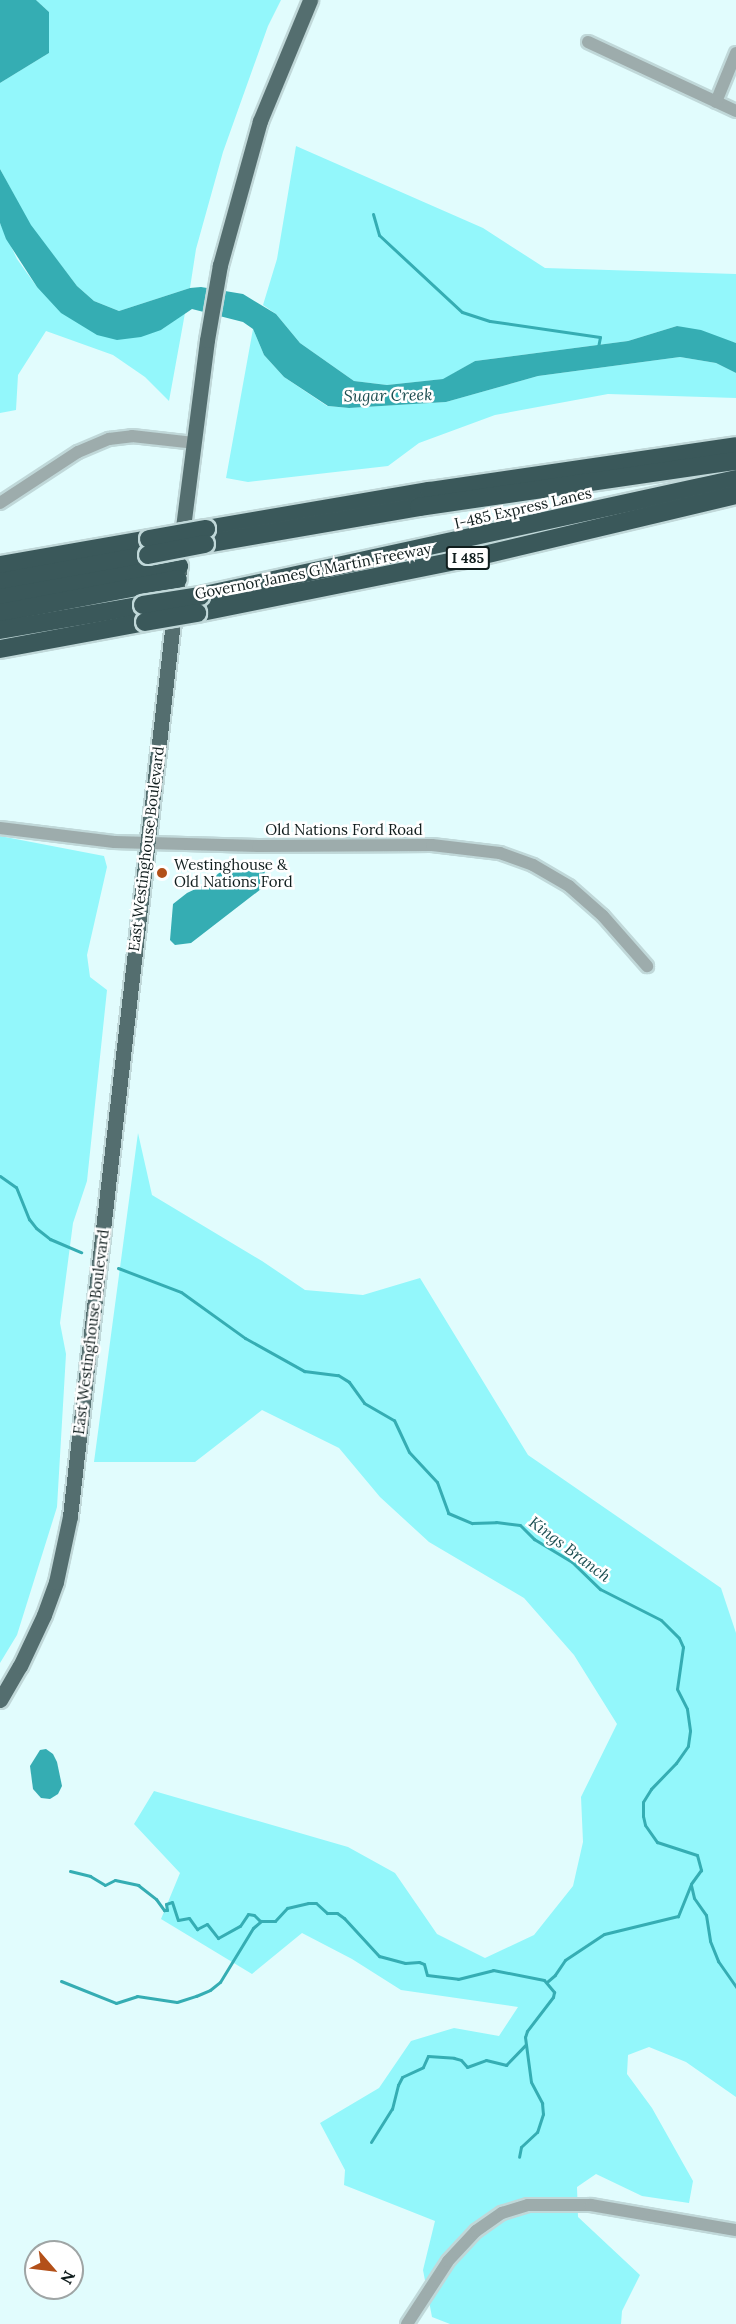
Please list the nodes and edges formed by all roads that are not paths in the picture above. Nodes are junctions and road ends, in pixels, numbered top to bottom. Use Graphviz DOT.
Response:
graph roads {
  1 [pos="310,0"];
  2 [pos="588,42"];
  3 [pos="736,53"];
  4 [pos="716,102"];
  5 [pos="736,111"];
  6 [pos="194,443"];
  7 [pos="736,446"];
  8 [pos="736,461"];
  9 [pos="736,479"];
  10 [pos="736,495"];
  11 [pos="0,503"];
  12 [pos="585,531"];
  13 [pos="205,536"];
  14 [pos="148,547"];
  15 [pos="411,552"];
  16 [pos="0,566"];
  17 [pos="178,573"];
  18 [pos="0,582"];
  19 [pos="0,598"];
  20 [pos="199,604"];
  21 [pos="0,613"];
  22 [pos="144,614"];
  23 [pos="0,630"];
  24 [pos="0,649"];
  25 [pos="0,828"];
  26 [pos="148,843"];
  27 [pos="647,966"];
  28 [pos="0,1700"];
  29 [pos="736,2230"];
  30 [pos="407,2324"];
  1 -- 6 [label="main road, East Westinghouse Boulevard"];
  2 -- 4 [label="street"];
  3 -- 4 [label="street"];
  4 -- 5 [label="street"];
  6 -- 11 [label="street"];
  6 -- 17 [label="main road, East Westinghouse Boulevard"];
  7 -- 13 [label="highway"];
  8 -- 13 [label="highway, I-485 Express Lanes"];
  9 -- 15 [label="highway, I-485 Express Lanes / I 485"];
  10 -- 12 [label="highway, Governor James G Martin Freeway / I 485"];
  12 -- 15 [label="highway"];
  12 -- 20 [label="highway, Governor James G Martin Freeway / I 485"];
  13 -- 14 [label="highway, bridge"];
  14 -- 16 [label="highway"];
  14 -- 18 [label="highway"];
  15 -- 20 [label="highway, I-485 Express Lanes / I 485"];
  17 -- 19 [label="highway"];
  17 -- 21 [label="highway"];
  17 -- 26 [label="main road, East Westinghouse Boulevard"];
  20 -- 22 [label="highway, Governor James G Martin Freeway / I 485, bridge"];
  22 -- 23 [label="highway, I 485"];
  22 -- 24 [label="highway, Governor James G Martin Freeway / I 485"];
  25 -- 26 [label="street, Old Nations Ford Road"];
  26 -- 27 [label="street, Old Nations Ford Road"];
  26 -- 28 [label="main road, East Westinghouse Boulevard"];
  29 -- 30 [label="street"];
}
